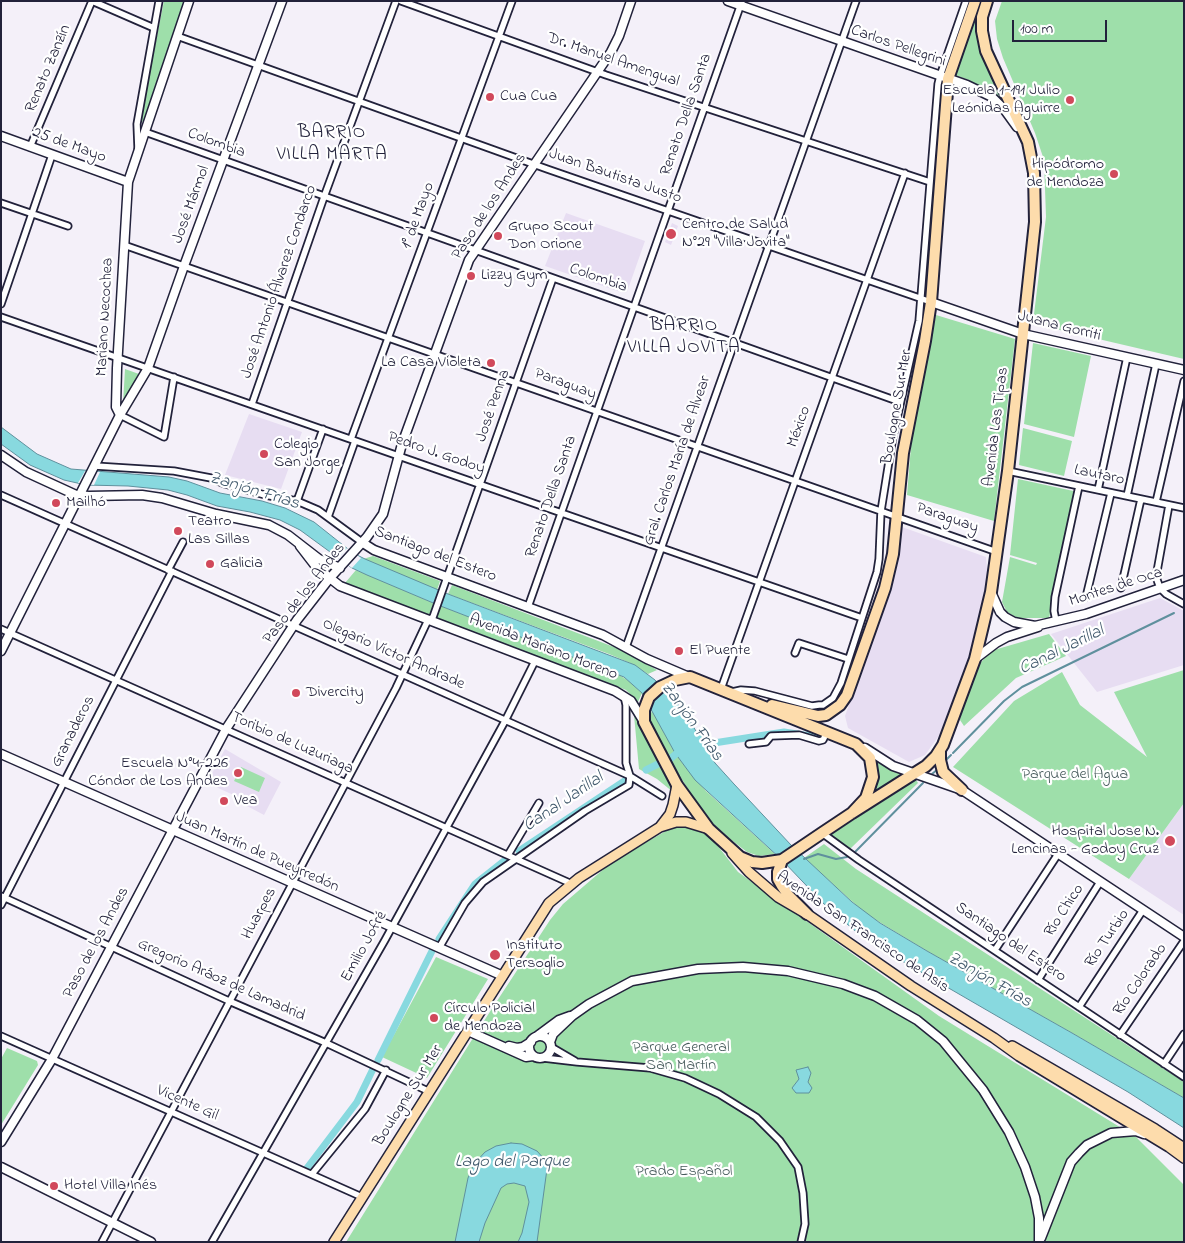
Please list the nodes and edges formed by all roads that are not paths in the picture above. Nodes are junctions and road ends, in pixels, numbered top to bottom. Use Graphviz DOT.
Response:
graph roads {
  1 [pos="92,1"];
  2 [pos="159,1"];
  3 [pos="189,1"];
  4 [pos="282,1"];
  5 [pos="396,1"];
  6 [pos="401,1"];
  7 [pos="512,1"];
  8 [pos="631,1"];
  9 [pos="728,1"];
  10 [pos="856,1"];
  11 [pos="966,1"];
  12 [pos="974,1"];
  13 [pos="987,1"];
  14 [pos="741,3"];
  15 [pos="154,28"];
  16 [pos="177,36"];
  17 [pos="499,37"];
  18 [pos="842,42"];
  19 [pos="258,65"];
  20 [pos="597,72"];
  21 [pos="944,77"];
  22 [pos="360,101"];
  23 [pos="704,107"];
  24 [pos="144,132"];
  25 [pos="1,136"];
  26 [pos="461,138"];
  27 [pos="807,140"];
  28 [pos="30,147"];
  29 [pos="138,151"];
  30 [pos="52,155"];
  31 [pos="1031,156"];
  32 [pos="223,161"];
  33 [pos="534,164"];
  34 [pos="905,173"];
  35 [pos="128,182"];
  36 [pos="930,182"];
  37 [pos="324,197"];
  38 [pos="1,203"];
  39 [pos="668,210"];
  40 [pos="33,214"];
  41 [pos="68,226"];
  42 [pos="427,234"];
  43 [pos="124,245"];
  44 [pos="769,246"];
  45 [pos="474,251"];
  46 [pos="184,266"];
  47 [pos="553,278"];
  48 [pos="867,280"];
  49 [pos="926,300"];
  50 [pos="287,302"];
  51 [pos="1,304"];
  52 [pos="634,307"];
  53 [pos="1,317"];
  54 [pos="1023,334"];
  55 [pos="389,338"];
  56 [pos="735,342"];
  57 [pos="434,354"];
  58 [pos="1127,357"];
  59 [pos="118,358"];
  60 [pos="1156,364"];
  61 [pos="148,368"];
  62 [pos="1184,370"];
  63 [pos="174,377"];
  64 [pos="832,378"];
  65 [pos="1184,381"];
  66 [pos="516,383"];
  67 [pos="900,402"];
  68 [pos="252,404"];
  69 [pos="596,411"];
  70 [pos="120,415"];
  71 [pos="323,429"];
  72 [pos="353,440"];
  73 [pos="698,447"];
  74 [pos="1,456"];
  75 [pos="399,456"];
  76 [pos="1008,471"];
  77 [pos="91,475"];
  78 [pos="796,481"];
  79 [pos="481,484"];
  80 [pos="1079,486"];
  81 [pos="1098,490"];
  82 [pos="1111,493"];
  83 [pos="1,495"];
  84 [pos="80,495"];
  85 [pos="1127,496"];
  86 [pos="1141,499"];
  87 [pos="297,501"];
  88 [pos="1156,502"];
  89 [pos="1170,505"];
  90 [pos="1184,508"];
  91 [pos="881,511"];
  92 [pos="560,512"];
  93 [pos="897,516"];
  94 [pos="328,517"];
  95 [pos="66,524"];
  96 [pos="182,542"];
  97 [pos="362,543"];
  98 [pos="300,546"];
  99 [pos="662,548"];
  100 [pos="997,552"];
  101 [pos="342,565"];
  102 [pos="317,568"];
  103 [pos="170,570"];
  104 [pos="448,577"];
  105 [pos="330,580"];
  106 [pos="1184,580"];
  107 [pos="759,581"];
  108 [pos="1121,588"];
  109 [pos="1160,588"];
  110 [pos="991,592"];
  111 [pos="318,594"];
  112 [pos="1086,597"];
  113 [pos="439,602"];
  114 [pos="1184,604"];
  115 [pos="528,606"];
  116 [pos="862,618"];
  117 [pos="428,620"];
  118 [pos="1056,621"];
  119 [pos="293,626"];
  120 [pos="1,629"];
  121 [pos="10,633"];
  122 [pos="626,647"];
  123 [pos="1,651"];
  124 [pos="796,653"];
  125 [pos="848,659"];
  126 [pos="975,659"];
  127 [pos="535,661"];
  128 [pos="402,675"];
  129 [pos="690,677"];
  130 [pos="116,680"];
  131 [pos="729,693"];
  132 [pos="624,696"];
  133 [pos="812,706"];
  134 [pos="505,720"];
  135 [pos="644,722"];
  136 [pos="226,729"];
  137 [pos="827,732"];
  138 [pos="749,744"];
  139 [pos="856,744"];
  140 [pos="940,750"];
  141 [pos="1,754"];
  142 [pos="914,774"];
  143 [pos="630,776"];
  144 [pos="64,782"];
  145 [pos="345,782"];
  146 [pos="677,785"];
  147 [pos="962,790"];
  148 [pos="662,796"];
  149 [pos="539,803"];
  150 [pos="852,813"];
  151 [pos="446,827"];
  152 [pos="660,827"];
  153 [pos="709,829"];
  154 [pos="172,830"];
  155 [pos="822,833"];
  156 [pos="722,842"];
  157 [pos="1058,854"];
  158 [pos="508,855"];
  159 [pos="516,858"];
  160 [pos="782,860"];
  161 [pos="1100,882"];
  162 [pos="292,883"];
  163 [pos="572,884"];
  164 [pos="3,897"];
  165 [pos="1,905"];
  166 [pos="1143,910"];
  167 [pos="807,914"];
  168 [pos="392,928"];
  169 [pos="1184,937"];
  170 [pos="1184,941"];
  171 [pos="110,946"];
  172 [pos="439,948"];
  173 [pos="995,950"];
  174 [pos="502,976"];
  175 [pos="1038,980"];
  176 [pos="229,1001"];
  177 [pos="1079,1007"];
  178 [pos="572,1016"];
  179 [pos="468,1031"];
  180 [pos="1184,1034"];
  181 [pos="1120,1035"];
  182 [pos="1,1036"];
  183 [pos="994,1038"];
  184 [pos="533,1040"];
  185 [pos="326,1043"];
  186 [pos="500,1045"];
  187 [pos="550,1045"];
  188 [pos="533,1056"];
  189 [pos="543,1058"];
  190 [pos="52,1059"];
  191 [pos="577,1062"];
  192 [pos="1164,1064"];
  193 [pos="386,1070"];
  194 [pos="1184,1077"];
  195 [pos="430,1092"];
  196 [pos="171,1112"];
  197 [pos="1151,1136"];
  198 [pos="1,1142"];
  199 [pos="1184,1148"];
  200 [pos="263,1153"];
  201 [pos="1184,1158"];
  202 [pos="1,1167"];
  203 [pos="312,1174"];
  204 [pos="362,1197"];
  205 [pos="112,1223"];
  206 [pos="102,1242"];
  207 [pos="150,1242"];
  208 [pos="212,1242"];
  209 [pos="334,1242"];
  210 [pos="801,1242"];
  211 [pos="1039,1242"];
  1 -- 15 [label="street"];
  1 -- 28 [label="street, Renato Zanzín"];
  2 -- 15 [label="street, Mariano Necochea"];
  3 -- 16 [label="street, Mariano Necochea"];
  4 -- 19 [label="street, José Mármol"];
  5 -- 22 [label="street, José Antonio Álvarez Condarco"];
  6 -- 17 [label="street, Dr. Manuel Amengual"];
  7 -- 17 [label="street, 1° de Mayo"];
  8 -- 20 [label="street, Paso de los Andes"];
  9 -- 14 [label="street, Carlos Pellegrini"];
  10 -- 18 [label="street, Gral. Carlos María de Alvear"];
  11 -- 21 [label="street, Boulogne Sur Mer"];
  12 -- 21 [label="highway, Boulogne Sur Mer"];
  13 -- 31 [label="highway, Avenida Las Tipas"];
  14 -- 18 [label="street, Carlos Pellegrini"];
  14 -- 23 [label="street, Renato Della Santa"];
  15 -- 29 [label="street, Mariano Necochea"];
  16 -- 19 [label="street, Juan Bautista Justo"];
  16 -- 24 [label="street, Mariano Necochea"];
  17 -- 20 [label="street, Dr. Manuel Amengual"];
  17 -- 26 [label="street, 1° de Mayo"];
  18 -- 21 [label="street, Carlos Pellegrini"];
  18 -- 27 [label="street, Gral. Carlos María de Alvear"];
  19 -- 22 [label="street, Juan Bautista Justo"];
  19 -- 32 [label="street, José Mármol"];
  20 -- 23 [label="street, Dr. Manuel Amengual"];
  20 -- 33 [label="street, Paso de los Andes"];
  21 -- 31 [label="street, Carlos Pellegrini"];
  21 -- 36 [label="street, Boulogne Sur Mer"];
  21 -- 49 [label="highway, Boulogne Sur Mer"];
  22 -- 26 [label="street, Juan Bautista Justo"];
  22 -- 37 [label="street, José Antonio Álvarez Condarco"];
  23 -- 27 [label="street, Dr. Manuel Amengual"];
  23 -- 39 [label="street, Renato Della Santa"];
  24 -- 29 [label="street, Mariano Necochea"];
  24 -- 32 [label="street, Colombia"];
  25 -- 28 [label="street, 25 de Mayo"];
  26 -- 33 [label="street, Juan Bautista Justo"];
  26 -- 42 [label="street, 1° de Mayo"];
  27 -- 34 [label="street, Dr. Manuel Amengual"];
  27 -- 44 [label="street, Gral. Carlos María de Alvear"];
  28 -- 30 [label="street, 25 de Mayo"];
  29 -- 35 [label="street, Mariano Necochea"];
  30 -- 35 [label="street, 25 de Mayo"];
  30 -- 40 [label="street"];
  31 -- 54 [label="highway, Avenida Las Tipas"];
  32 -- 37 [label="street, Colombia"];
  32 -- 46 [label="street, José Mármol"];
  33 -- 39 [label="street, Juan Bautista Justo"];
  33 -- 45 [label="street, Paso de los Andes"];
  34 -- 36 [label="street, Dr. Manuel Amengual"];
  34 -- 48 [label="street, México"];
  35 -- 43 [label="street, Mariano Necochea"];
  36 -- 49 [label="street, Boulogne Sur Mer"];
  37 -- 42 [label="street, Colombia"];
  37 -- 50 [label="street, José Antonio Álvarez Condarco"];
  38 -- 40 [label="street"];
  39 -- 44 [label="street, Juan Bautista Justo"];
  39 -- 52 [label="street, Renato Della Santa"];
  40 -- 41 [label="street"];
  40 -- 51 [label="street"];
  42 -- 45 [label="street, Colombia"];
  42 -- 55 [label="street, 1° de Mayo"];
  43 -- 46 [label="street, Paraguay"];
  43 -- 59 [label="street, Mariano Necochea"];
  44 -- 48 [label="street, Juan Bautista Justo"];
  44 -- 56 [label="street, Gral. Carlos María de Alvear"];
  45 -- 47 [label="street, Colombia"];
  45 -- 57 [label="street, Paso de los Andes"];
  46 -- 50 [label="street, Paraguay"];
  46 -- 61 [label="street, José Mármol"];
  47 -- 52 [label="street, Colombia"];
  47 -- 66 [label="street, José Penna"];
  48 -- 49 [label="street, Juan Bautista Justo"];
  48 -- 64 [label="street, México"];
  49 -- 54 [label="street, Juana Gorriti"];
  49 -- 67 [label="street, Boulogne Sur Mer"];
  49 -- 93 [label="highway, Boulogne Sur Mer"];
  50 -- 55 [label="street, Paraguay"];
  50 -- 68 [label="street, José Antonio Álvarez Condarco"];
  52 -- 56 [label="street, Colombia"];
  52 -- 69 [label="street, Renato Della Santa"];
  53 -- 59 [label="street, Pedro J. Godoy"];
  54 -- 58 [label="street, Juana Gorriti"];
  54 -- 76 [label="highway, Avenida Las Tipas"];
  55 -- 57 [label="street, Paraguay"];
  55 -- 72 [label="street, 1° de Mayo"];
  56 -- 64 [label="street, Colombia"];
  56 -- 73 [label="street, Gral. Carlos María de Alvear"];
  57 -- 66 [label="street, Paraguay"];
  57 -- 75 [label="street, Paso de los Andes"];
  58 -- 60 [label="street, Juana Gorriti"];
  58 -- 81 [label="street"];
  59 -- 61 [label="street, Pedro J. Godoy"];
  59 -- 70 [label="street, Mariano Necochea"];
  60 -- 62 [label="street, Juana Gorriti"];
  60 -- 85 [label="street"];
  61 -- 63 [label="street, Pedro J. Godoy"];
  61 -- 70 [label="street, José Mármol"];
  63 -- 68 [label="street, Pedro J. Godoy"];
  63 -- 70 [label="street"];
  64 -- 67 [label="street, Colombia"];
  64 -- 78 [label="street, México"];
  65 -- 88 [label="street"];
  66 -- 69 [label="street, Paraguay"];
  66 -- 79 [label="street, José Penna"];
  67 -- 91 [label="street, Boulogne Sur Mer"];
  68 -- 71 [label="street, Pedro J. Godoy"];
  69 -- 73 [label="street, Paraguay"];
  69 -- 92 [label="street, Renato Della Santa"];
  70 -- 77 [label="street"];
  71 -- 72 [label="street, Pedro J. Godoy"];
  71 -- 87 [label="street"];
  72 -- 75 [label="street, Pedro J. Godoy"];
  72 -- 94 [label="street, 1° de Mayo"];
  73 -- 78 [label="street, Paraguay"];
  73 -- 99 [label="street, Gral. Carlos María de Alvear"];
  74 -- 84 [label="street, Avenida Mariano Moreno"];
  75 -- 79 [label="street, Pedro J. Godoy"];
  75 -- 97 [label="street, Paso de los Andes"];
  76 -- 80 [label="street, Lautaro"];
  76 -- 100 [label="highway, Avenida Las Tipas"];
  77 -- 84 [label="street"];
  77 -- 87 [label="street, Santiago del Estero"];
  78 -- 91 [label="street, Paraguay"];
  78 -- 107 [label="street, México"];
  79 -- 92 [label="street, Pedro J. Godoy"];
  79 -- 104 [label="street, José Penna"];
  80 -- 81 [label="street, Lautaro"];
  80 -- 118 [label="street"];
  81 -- 82 [label="street, Lautaro"];
  82 -- 85 [label="street, Lautaro"];
  82 -- 112 [label="street"];
  83 -- 95 [label="street, Olegario Víctor Andrade"];
  84 -- 95 [label="street"];
  84 -- 98 [label="street, Avenida Mariano Moreno"];
  85 -- 86 [label="street, Lautaro"];
  86 -- 88 [label="street, Lautaro"];
  86 -- 108 [label="street"];
  87 -- 94 [label="street, Santiago del Estero"];
  88 -- 89 [label="street, Lautaro"];
  89 -- 90 [label="street, Lautaro"];
  89 -- 109 [label="street"];
  91 -- 93 [label="street, Paraguay"];
  91 -- 116 [label="street, Boulogne Sur Mer"];
  92 -- 99 [label="street, Pedro J. Godoy"];
  92 -- 115 [label="street, Renato Della Santa"];
  93 -- 100 [label="street, Paraguay"];
  93 -- 131 [label="highway, Boulogne Sur Mer"];
  94 -- 97 [label="street, Santiago del Estero"];
  95 -- 103 [label="street, Olegario Víctor Andrade"];
  95 -- 121 [label="street"];
  96 -- 103 [label="street, Granaderos"];
  97 -- 101 [label="street, Paso de los Andes"];
  97 -- 104 [label="street, Santiago del Estero"];
  98 -- 101 [label="street, Avenida Mariano Moreno"];
  98 -- 102 [label="street, Avenida Mariano Moreno"];
  99 -- 107 [label="street, Pedro J. Godoy"];
  99 -- 122 [label="street, Gral. Carlos María de Alvear"];
  100 -- 110 [label="highway, Avenida Las Tipas"];
  101 -- 105 [label="street, Paso de los Andes"];
  102 -- 105 [label="street, Avenida Mariano Moreno"];
  102 -- 111 [label="street"];
  103 -- 119 [label="street, Olegario Víctor Andrade"];
  103 -- 130 [label="street, Granaderos"];
  104 -- 113 [label="street, José Penna"];
  104 -- 115 [label="street, Santiago del Estero"];
  105 -- 111 [label="street, Paso de los Andes"];
  105 -- 117 [label="street, Avenida Mariano Moreno"];
  106 -- 109 [label="street, Montes de Oca"];
  107 -- 116 [label="street, Pedro J. Godoy"];
  107 -- 131 [label="street, México"];
  109 -- 114 [label="street"];
  109 -- 118 [label="street, Montes de Oca"];
  110 -- 118 [label="street, Montes de Oca"];
  110 -- 126 [label="highway, Avenida Las Tipas"];
  111 -- 119 [label="street, Paso de los Andes"];
  113 -- 117 [label="street, Huarpes"];
  115 -- 122 [label="street, Santiago del Estero"];
  116 -- 125 [label="street, Boulogne Sur Mer"];
  117 -- 127 [label="street, Avenida Mariano Moreno"];
  117 -- 128 [label="street, Huarpes"];
  118 -- 126 [label="street, Montes de Oca"];
  119 -- 128 [label="street, Olegario Víctor Andrade"];
  119 -- 136 [label="street, Paso de los Andes"];
  120 -- 121 [label="street, Toribio de Luzuriaga"];
  121 -- 123 [label="street"];
  121 -- 130 [label="street, Toribio de Luzuriaga"];
  122 -- 129 [label="street, Santiago del Estero"];
  124 -- 125 [label="street"];
  125 -- 133 [label="street, Boulogne Sur Mer"];
  126 -- 140 [label="highway, Avenida Las Tipas"];
  127 -- 132 [label="street, Avenida Mariano Moreno"];
  127 -- 134 [label="street, Emilio Jofré"];
  128 -- 134 [label="street, Olegario Víctor Andrade"];
  128 -- 145 [label="street, Huarpes"];
  129 -- 131 [label="highway, Santiago del Estero"];
  129 -- 135 [label="highway"];
  130 -- 136 [label="street, Toribio de Luzuriaga"];
  130 -- 144 [label="street, Granaderos"];
  131 -- 133 [label="street, Santiago del Estero"];
  131 -- 137 [label="highway, Santiago del Estero"];
  132 -- 135 [label="street, Avenida Mariano Moreno"];
  132 -- 143 [label="street"];
  134 -- 143 [label="street, Olegario Víctor Andrade"];
  134 -- 151 [label="street, Emilio Jofré"];
  135 -- 146 [label="highway, Avenida Mariano Moreno"];
  136 -- 145 [label="street, Toribio de Luzuriaga"];
  136 -- 154 [label="street, Paso de los Andes"];
  137 -- 138 [label="street"];
  137 -- 139 [label="highway, Santiago del Estero"];
  139 -- 142 [label="street, Santiago del Estero"];
  139 -- 150 [label="highway, Avenida Las Tipas"];
  140 -- 142 [label="highway, Avenida Las Tipas"];
  140 -- 147 [label="highway"];
  141 -- 144 [label="street, Juan Martín de Pueyrredón"];
  142 -- 147 [label="street, Santiago del Estero"];
  142 -- 150 [label="highway, Avenida Las Tipas"];
  143 -- 148 [label="street, Olegario Víctor Andrade"];
  143 -- 159 [label="street"];
  144 -- 154 [label="street, Juan Martín de Pueyrredón"];
  144 -- 164 [label="street, Granaderos"];
  145 -- 151 [label="street, Toribio de Luzuriaga"];
  145 -- 162 [label="street, Huarpes"];
  146 -- 152 [label="main road, Boulogne Sur Mer"];
  146 -- 153 [label="highway, Avenida Mariano Moreno"];
  147 -- 157 [label="street, Santiago del Estero"];
  149 -- 158 [label="street"];
  150 -- 155 [label="highway, Avenida Las Tipas"];
  151 -- 158 [label="street, Toribio de Luzuriaga"];
  151 -- 168 [label="street, Emilio Jofré"];
  152 -- 153 [label="main road, Boulogne Sur Mer"];
  152 -- 163 [label="main road, Boulogne Sur Mer"];
  153 -- 156 [label="highway, Avenida Mariano Moreno"];
  154 -- 162 [label="street, Juan Martín de Pueyrredón"];
  154 -- 171 [label="street, Paso de los Andes"];
  155 -- 160 [label="highway, Avenida Las Tipas"];
  155 -- 173 [label="street, Santiago del Estero"];
  156 -- 160 [label="highway, Avenida Mariano Moreno"];
  156 -- 167 [label="main road, Avenida San Francisco de Asís"];
  157 -- 161 [label="street, Santiago del Estero"];
  157 -- 173 [label="street"];
  158 -- 159 [label="street, Toribio de Luzuriaga"];
  159 -- 163 [label="street, Toribio de Luzuriaga"];
  159 -- 172 [label="street"];
  160 -- 167 [label="highway"];
  161 -- 166 [label="street, Santiago del Estero"];
  161 -- 175 [label="street, Río Chico"];
  162 -- 168 [label="street, Juan Martín de Pueyrredón"];
  162 -- 176 [label="street, Huarpes"];
  163 -- 174 [label="main road, Boulogne Sur Mer"];
  164 -- 165 [label="street, Granaderos"];
  164 -- 171 [label="street, Gregorio Aráoz de Lamadrid"];
  166 -- 169 [label="street, Santiago del Estero"];
  166 -- 177 [label="street, Río Turbio"];
  167 -- 183 [label="main road, Avenida San Francisco de Asís"];
  168 -- 172 [label="street, Juan Martín de Pueyrredón"];
  168 -- 185 [label="street, Emilio Jofré"];
  170 -- 181 [label="street, Río Colorado"];
  171 -- 176 [label="street, Gregorio Aráoz de Lamadrid"];
  171 -- 190 [label="street, Paso de los Andes"];
  172 -- 174 [label="street, Juan Martín de Pueyrredón"];
  173 -- 175 [label="street, Santiago del Estero"];
  174 -- 179 [label="main road, Boulogne Sur Mer"];
  175 -- 177 [label="street, Santiago del Estero"];
  176 -- 185 [label="street, Gregorio Aráoz de Lamadrid"];
  176 -- 196 [label="street, Huarpes"];
  177 -- 181 [label="street, Santiago del Estero"];
  178 -- 184 [label="street"];
  178 -- 187 [label="street"];
  178 -- 211 [label="street"];
  179 -- 186 [label="street"];
  179 -- 195 [label="main road, Boulogne Sur Mer"];
  180 -- 192 [label="street"];
  181 -- 192 [label="street, Santiago del Estero"];
  182 -- 190 [label="street, Vicente Gil"];
  183 -- 197 [label="main road, Avenida San Francisco de Asís"];
  183 -- 199 [label="main road, Avenida San Francisco de Asís"];
  184 -- 186 [label="street"];
  184 -- 187 [label="street"];
  184 -- 188 [label="street"];
  185 -- 193 [label="street, Gregorio Aráoz de Lamadrid"];
  185 -- 200 [label="street, Emilio Jofré"];
  186 -- 188 [label="street"];
  187 -- 189 [label="street"];
  187 -- 191 [label="street"];
  188 -- 189 [label="street"];
  189 -- 191 [label="street"];
  190 -- 196 [label="street, Vicente Gil"];
  190 -- 198 [label="street, Paso de los Andes"];
  191 -- 210 [label="street"];
  192 -- 194 [label="street, Santiago del Estero"];
  193 -- 195 [label="street, Gregorio Aráoz de Lamadrid"];
  193 -- 203 [label="street"];
  195 -- 204 [label="main road, Boulogne Sur Mer"];
  196 -- 200 [label="street, Vicente Gil"];
  196 -- 205 [label="street, Huarpes"];
  197 -- 201 [label="main road, Avenida San Francisco de Asís"];
  197 -- 211 [label="street"];
  200 -- 203 [label="street, Vicente Gil"];
  200 -- 208 [label="street, Emilio Jofré"];
  202 -- 205 [label="street"];
  203 -- 204 [label="street, Vicente Gil"];
  204 -- 209 [label="main road, Boulogne Sur Mer"];
  205 -- 206 [label="street, Huarpes"];
  205 -- 207 [label="street"];
}
